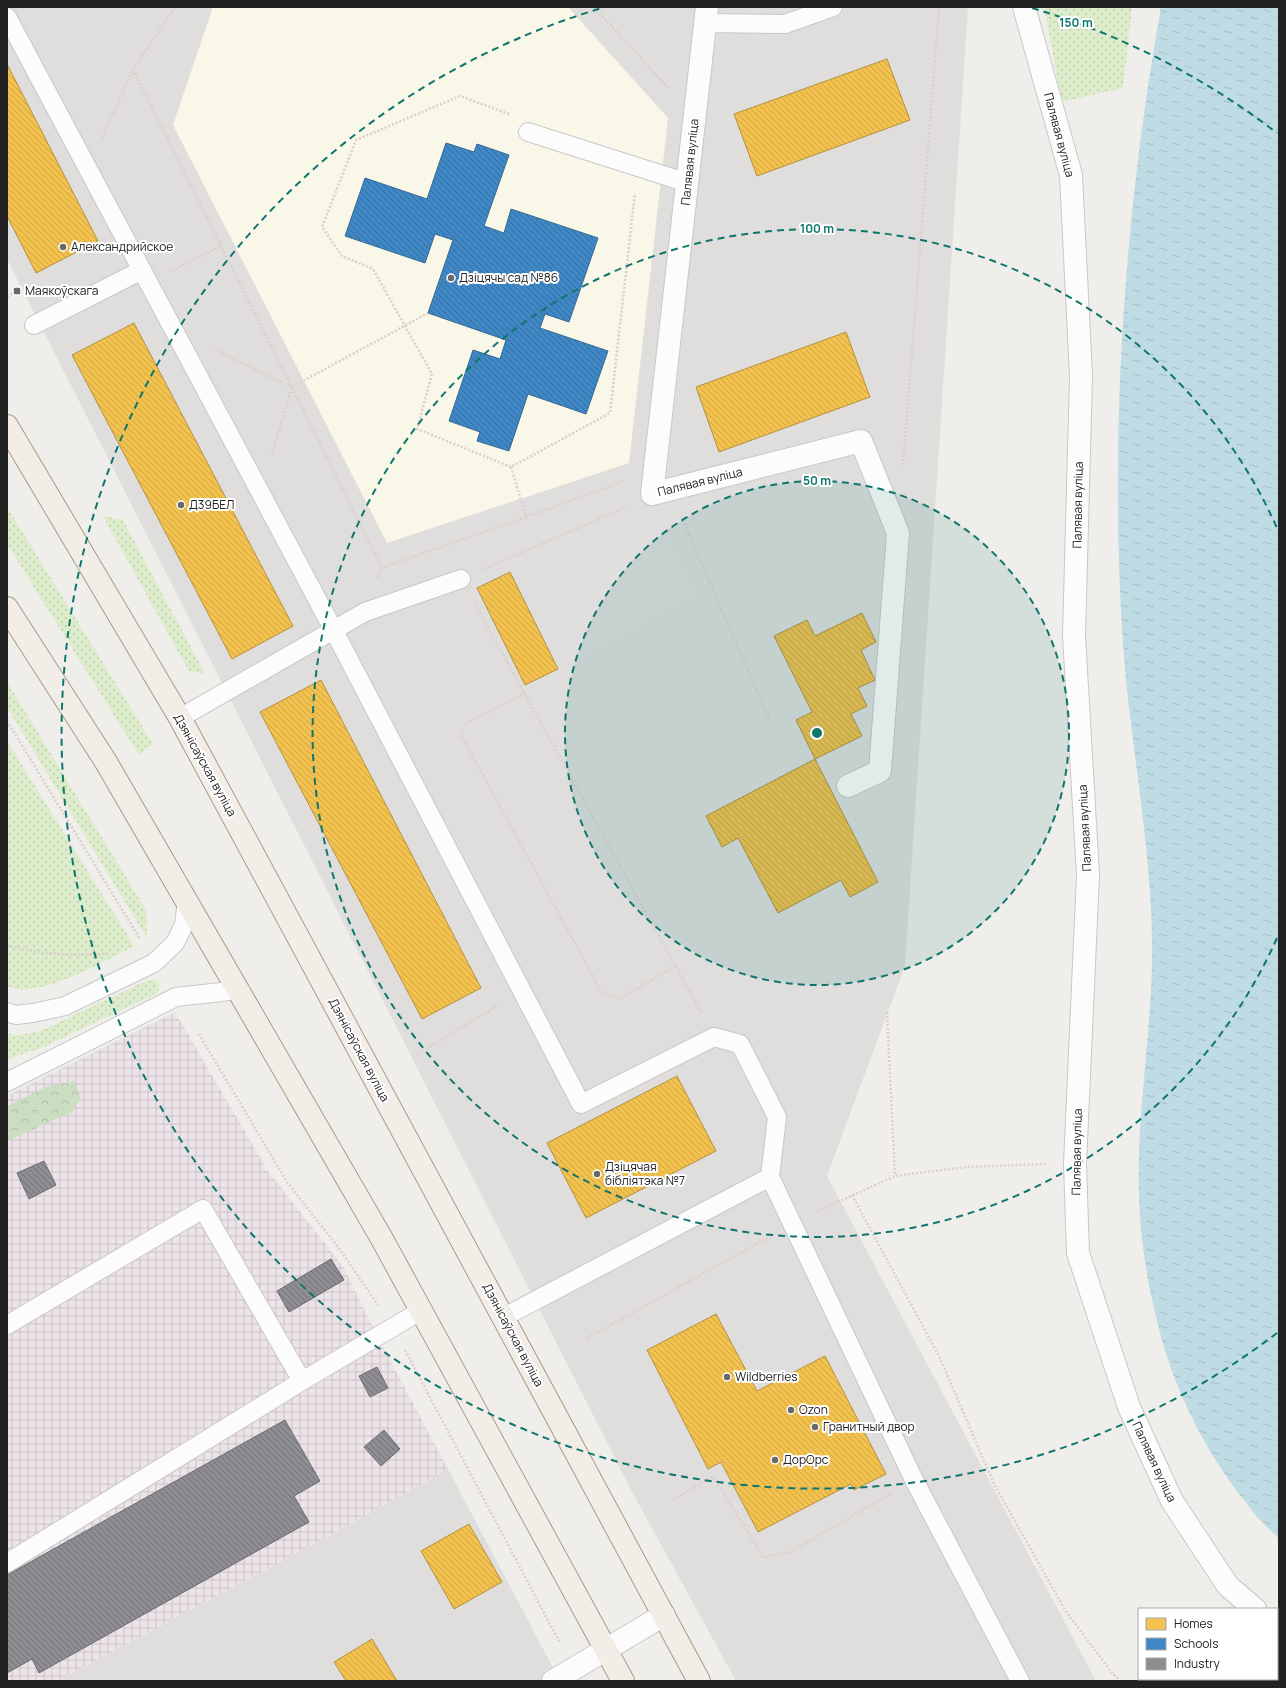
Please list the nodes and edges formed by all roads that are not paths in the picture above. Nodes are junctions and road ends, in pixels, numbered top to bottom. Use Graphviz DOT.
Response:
graph roads {
  1 [pos="833,7"];
  2 [pos="1024,7"];
  3 [pos="706,15"];
  4 [pos="7,17"];
  5 [pos="528,132"];
  6 [pos="688,182"];
  7 [pos="145,276"];
  8 [pos="34,325"];
  9 [pos="7,426"];
  10 [pos="461,579"];
  11 [pos="7,608"];
  12 [pos="333,629"];
  13 [pos="180,718"];
  14 [pos="848,786"];
  15 [pos="187,900"];
  16 [pos="239,990"];
  17 [pos="7,1012"];
  18 [pos="7,1082"];
  19 [pos="770,1177"];
  20 [pos="422,1310"];
  21 [pos="504,1317"];
  22 [pos="7,1325"];
  23 [pos="302,1381"];
  24 [pos="7,1563"];
  25 [pos="1254,1608"];
  26 [pos="664,1615"];
  27 [pos="606,1650"];
  28 [pos="553,1681"];
  29 [pos="623,1681"];
  30 [pos="699,1681"];
  31 [pos="1020,1681"];
  1 -- 3 [label="lane"];
  2 -- 25 [label="street, Палявая вуліца"];
  3 -- 6 [label="street, Палявая вуліца"];
  4 -- 7 [label="lane"];
  5 -- 6 [label="lane"];
  6 -- 14 [label="street, Палявая вуліца"];
  7 -- 8 [label="lane"];
  7 -- 12 [label="lane"];
  9 -- 13 [label="main road, Дзянісаўская вуліца"];
  10 -- 12 [label="lane"];
  11 -- 15 [label="main road"];
  12 -- 13 [label="lane"];
  12 -- 19 [label="lane"];
  13 -- 21 [label="main road, Дзянісаўская вуліца"];
  15 -- 16 [label="main road"];
  15 -- 17 [label="lane"];
  16 -- 18 [label="lane"];
  16 -- 20 [label="main road"];
  19 -- 21 [label="lane"];
  19 -- 31 [label="lane"];
  20 -- 23 [label="lane"];
  20 -- 27 [label="main road"];
  21 -- 26 [label="main road, Дзянісаўская вуліца"];
  22 -- 23 [label="lane"];
  23 -- 24 [label="lane"];
  26 -- 27 [label="street"];
  26 -- 30 [label="main road, Дзянісаўская вуліца"];
  27 -- 28 [label="street"];
  27 -- 29 [label="main road"];
}
